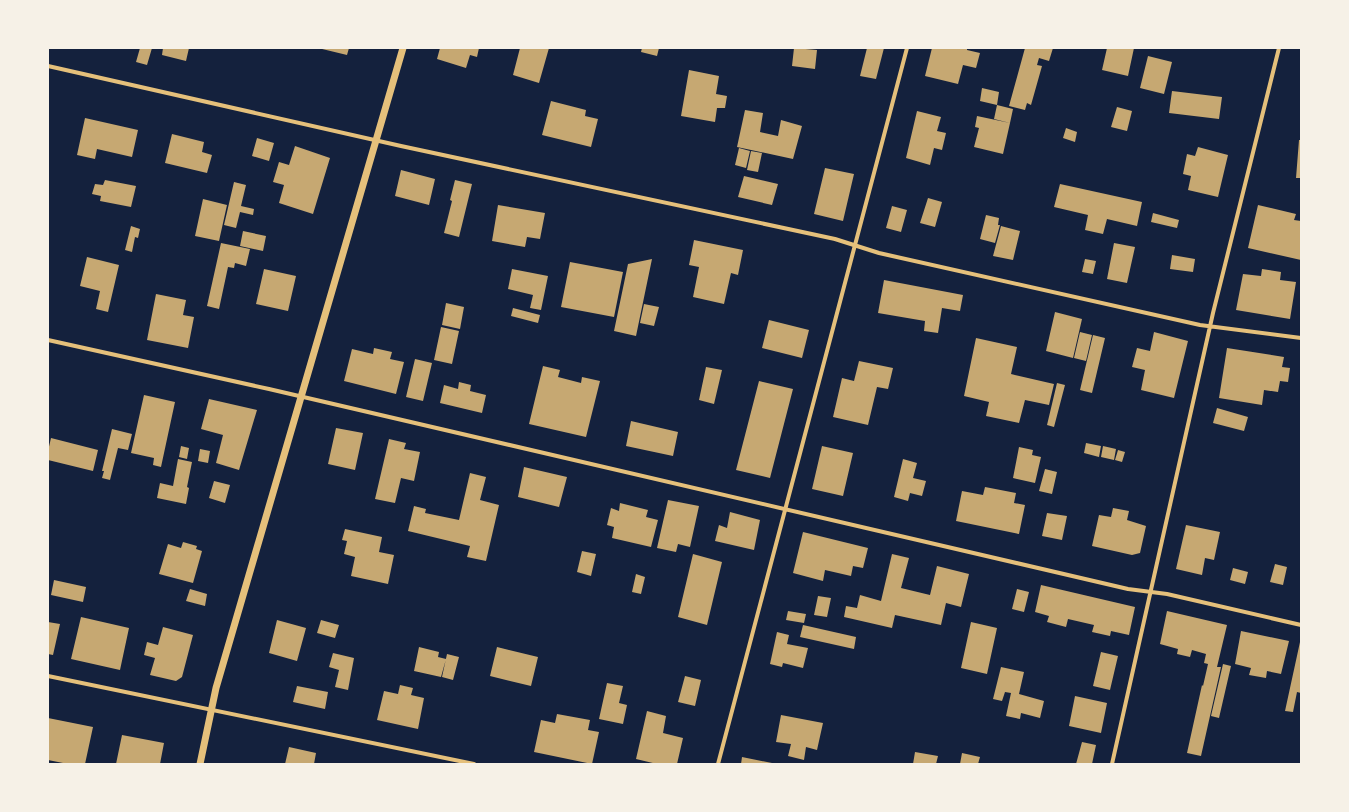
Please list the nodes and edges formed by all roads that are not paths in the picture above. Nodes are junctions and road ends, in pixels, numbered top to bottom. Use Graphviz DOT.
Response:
graph roads {
  1 [pos="403,48"];
  2 [pos="907,48"];
  3 [pos="1278,48"];
  4 [pos="48,66"];
  5 [pos="376,141"];
  6 [pos="855,245"];
  7 [pos="1211,326"];
  8 [pos="1301,338"];
  9 [pos="48,340"];
  10 [pos="301,396"];
  11 [pos="785,509"];
  12 [pos="1151,592"];
  13 [pos="1301,625"];
  14 [pos="48,676"];
  15 [pos="211,709"];
  16 [pos="200,764"];
  17 [pos="474,764"];
  18 [pos="718,764"];
  19 [pos="1112,764"];
  1 -- 5 [label="street"];
  2 -- 6 [label="street"];
  3 -- 7 [label="street"];
  4 -- 5 [label="street"];
  5 -- 6 [label="street"];
  5 -- 10 [label="street"];
  6 -- 7 [label="street"];
  6 -- 11 [label="street"];
  7 -- 8 [label="street"];
  7 -- 12 [label="street"];
  9 -- 10 [label="street"];
  10 -- 11 [label="street"];
  10 -- 15 [label="street"];
  11 -- 12 [label="street"];
  11 -- 18 [label="street"];
  12 -- 13 [label="street"];
  12 -- 19 [label="street"];
  14 -- 15 [label="street"];
  15 -- 16 [label="street"];
  15 -- 17 [label="street"];
}
